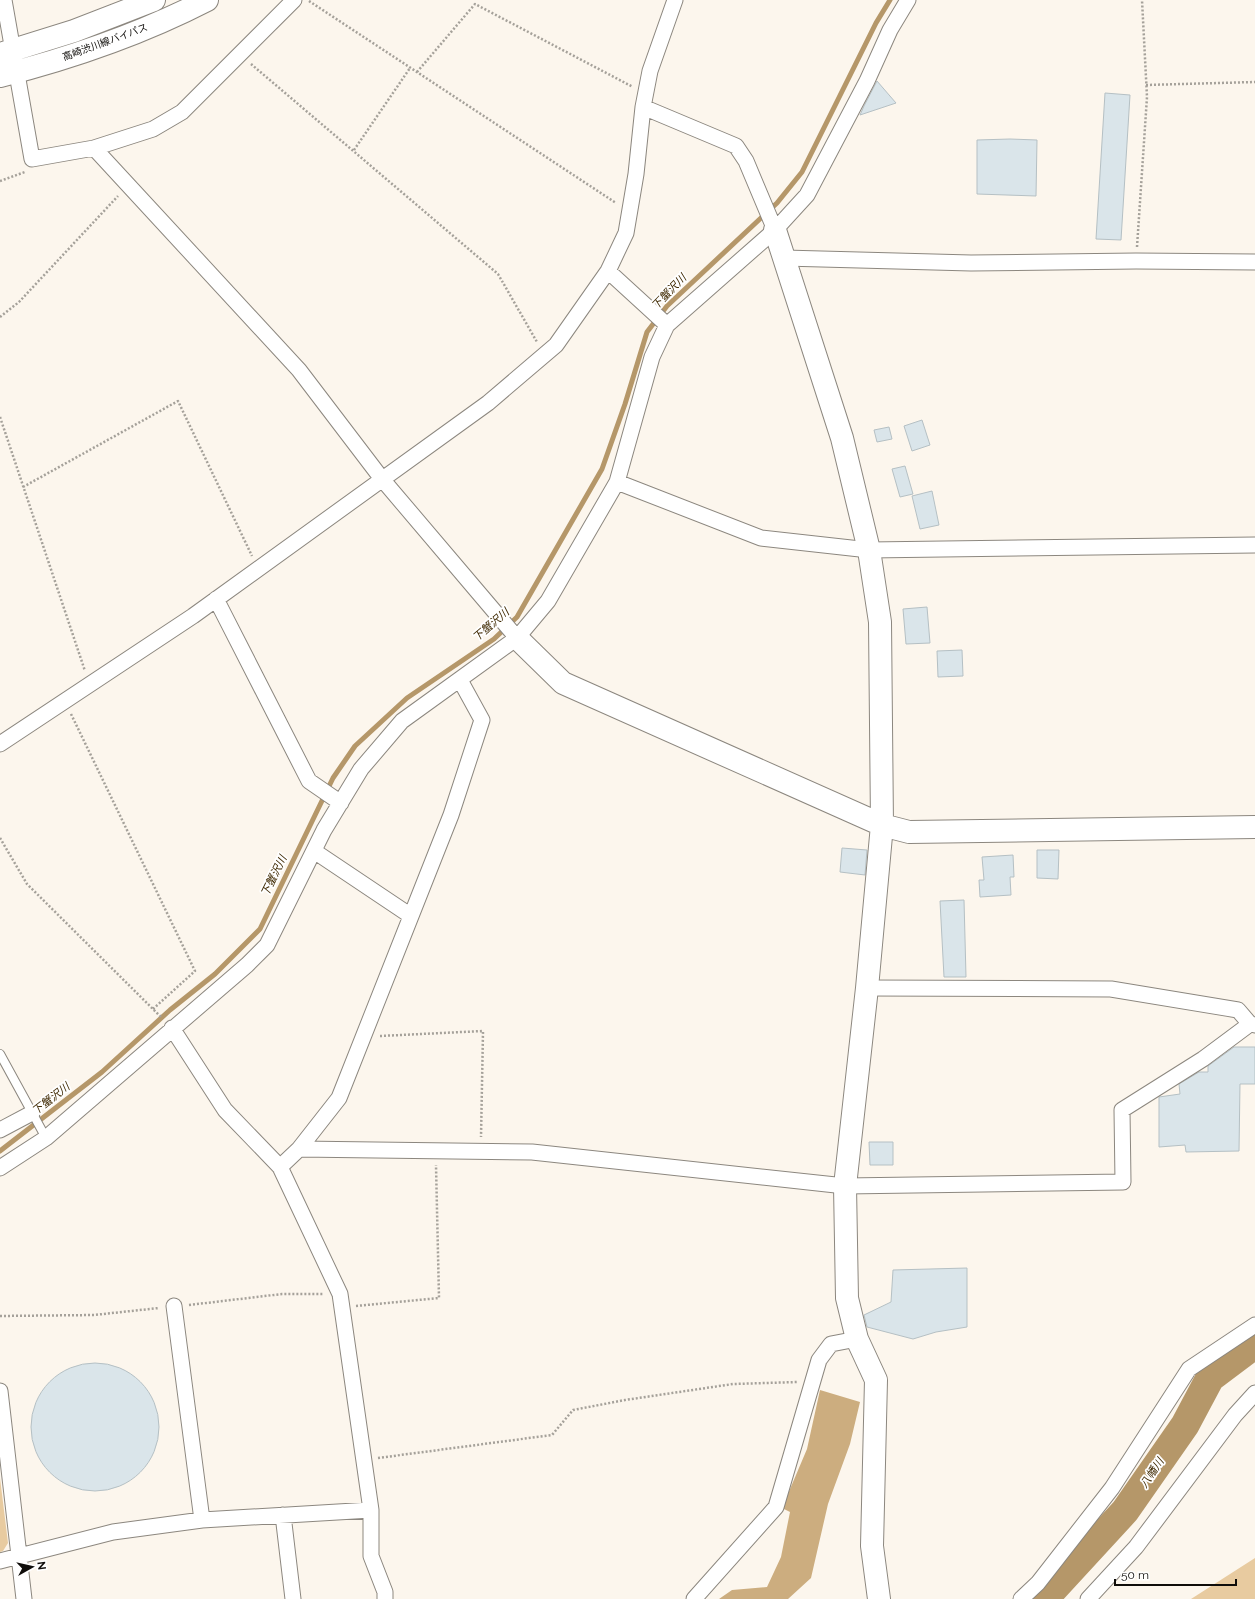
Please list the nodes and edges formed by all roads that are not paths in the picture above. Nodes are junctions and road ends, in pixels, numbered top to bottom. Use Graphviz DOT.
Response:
graph roads {
  1 [pos="4,0"];
  2 [pos="154,0"];
  3 [pos="207,0"];
  4 [pos="294,0"];
  5 [pos="675,0"];
  6 [pos="908,0"];
  7 [pos="6,52"];
  8 [pos="8,74"];
  9 [pos="644,100"];
  10 [pos="94,148"];
  11 [pos="775,230"];
  12 [pos="784,258"];
  13 [pos="1255,262"];
  14 [pos="608,271"];
  15 [pos="667,324"];
  16 [pos="382,479"];
  17 [pos="617,482"];
  18 [pos="1255,545"];
  19 [pos="870,550"];
  20 [pos="216,599"];
  21 [pos="517,638"];
  22 [pos="460,680"];
  23 [pos="0,744"];
  24 [pos="341,803"];
  25 [pos="882,825"];
  26 [pos="1255,827"];
  27 [pos="314,851"];
  28 [pos="411,916"];
  29 [pos="867,988"];
  30 [pos="1252,1024"];
  31 [pos="172,1028"];
  32 [pos="0,1054"];
  33 [pos="32,1113"];
  34 [pos="0,1130"];
  35 [pos="46,1138"];
  36 [pos="300,1149"];
  37 [pos="280,1167"];
  38 [pos="0,1168"];
  39 [pos="845,1186"];
  40 [pos="174,1306"];
  41 [pos="1255,1325"];
  42 [pos="857,1339"];
  43 [pos="0,1391"];
  44 [pos="1255,1393"];
  45 [pos="371,1510"];
  46 [pos="283,1515"];
  47 [pos="202,1520"];
  48 [pos="19,1556"];
  49 [pos="0,1561"];
  50 [pos="24,1599"];
  51 [pos="293,1599"];
  52 [pos="385,1599"];
  53 [pos="694,1599"];
  54 [pos="879,1599"];
  55 [pos="1021,1599"];
  56 [pos="1088,1599"];
  1 -- 7 [label="street"];
  2 -- 7 [label="street, 高崎渋川線バイパス"];
  3 -- 8 [label="street, 高崎渋川線バイパス"];
  4 -- 10 [label="street"];
  5 -- 9 [label="street"];
  6 -- 11 [label="street"];
  7 -- 8 [label="street"];
  8 -- 10 [label="street"];
  9 -- 11 [label="street"];
  9 -- 14 [label="street"];
  10 -- 16 [label="street"];
  11 -- 12 [label="street"];
  11 -- 15 [label="street"];
  12 -- 13 [label="street"];
  12 -- 19 [label="street"];
  14 -- 15 [label="street"];
  14 -- 16 [label="street"];
  15 -- 17 [label="street"];
  16 -- 20 [label="street"];
  16 -- 21 [label="street"];
  17 -- 19 [label="street"];
  17 -- 21 [label="street"];
  18 -- 19 [label="street"];
  19 -- 25 [label="street"];
  20 -- 23 [label="street"];
  20 -- 24 [label="street"];
  21 -- 22 [label="street"];
  21 -- 25 [label="street"];
  22 -- 24 [label="street"];
  22 -- 28 [label="street"];
  24 -- 27 [label="street"];
  25 -- 26 [label="street"];
  25 -- 29 [label="street"];
  27 -- 28 [label="street"];
  27 -- 31 [label="street"];
  28 -- 36 [label="street"];
  29 -- 30 [label="street"];
  29 -- 39 [label="street"];
  30 -- 39 [label="street"];
  31 -- 35 [label="street"];
  31 -- 37 [label="street"];
  32 -- 33 [label="lane"];
  33 -- 34 [label="street"];
  33 -- 35 [label="lane"];
  35 -- 38 [label="street"];
  36 -- 37 [label="street"];
  36 -- 39 [label="street"];
  37 -- 45 [label="street"];
  39 -- 42 [label="street"];
  40 -- 47 [label="street"];
  41 -- 55 [label="street"];
  42 -- 53 [label="street"];
  42 -- 54 [label="street"];
  43 -- 48 [label="street"];
  44 -- 56 [label="street"];
  45 -- 46 [label="street"];
  45 -- 52 [label="street"];
  46 -- 47 [label="street"];
  46 -- 51 [label="street"];
  47 -- 48 [label="street"];
  48 -- 49 [label="street"];
  48 -- 50 [label="street"];
}
